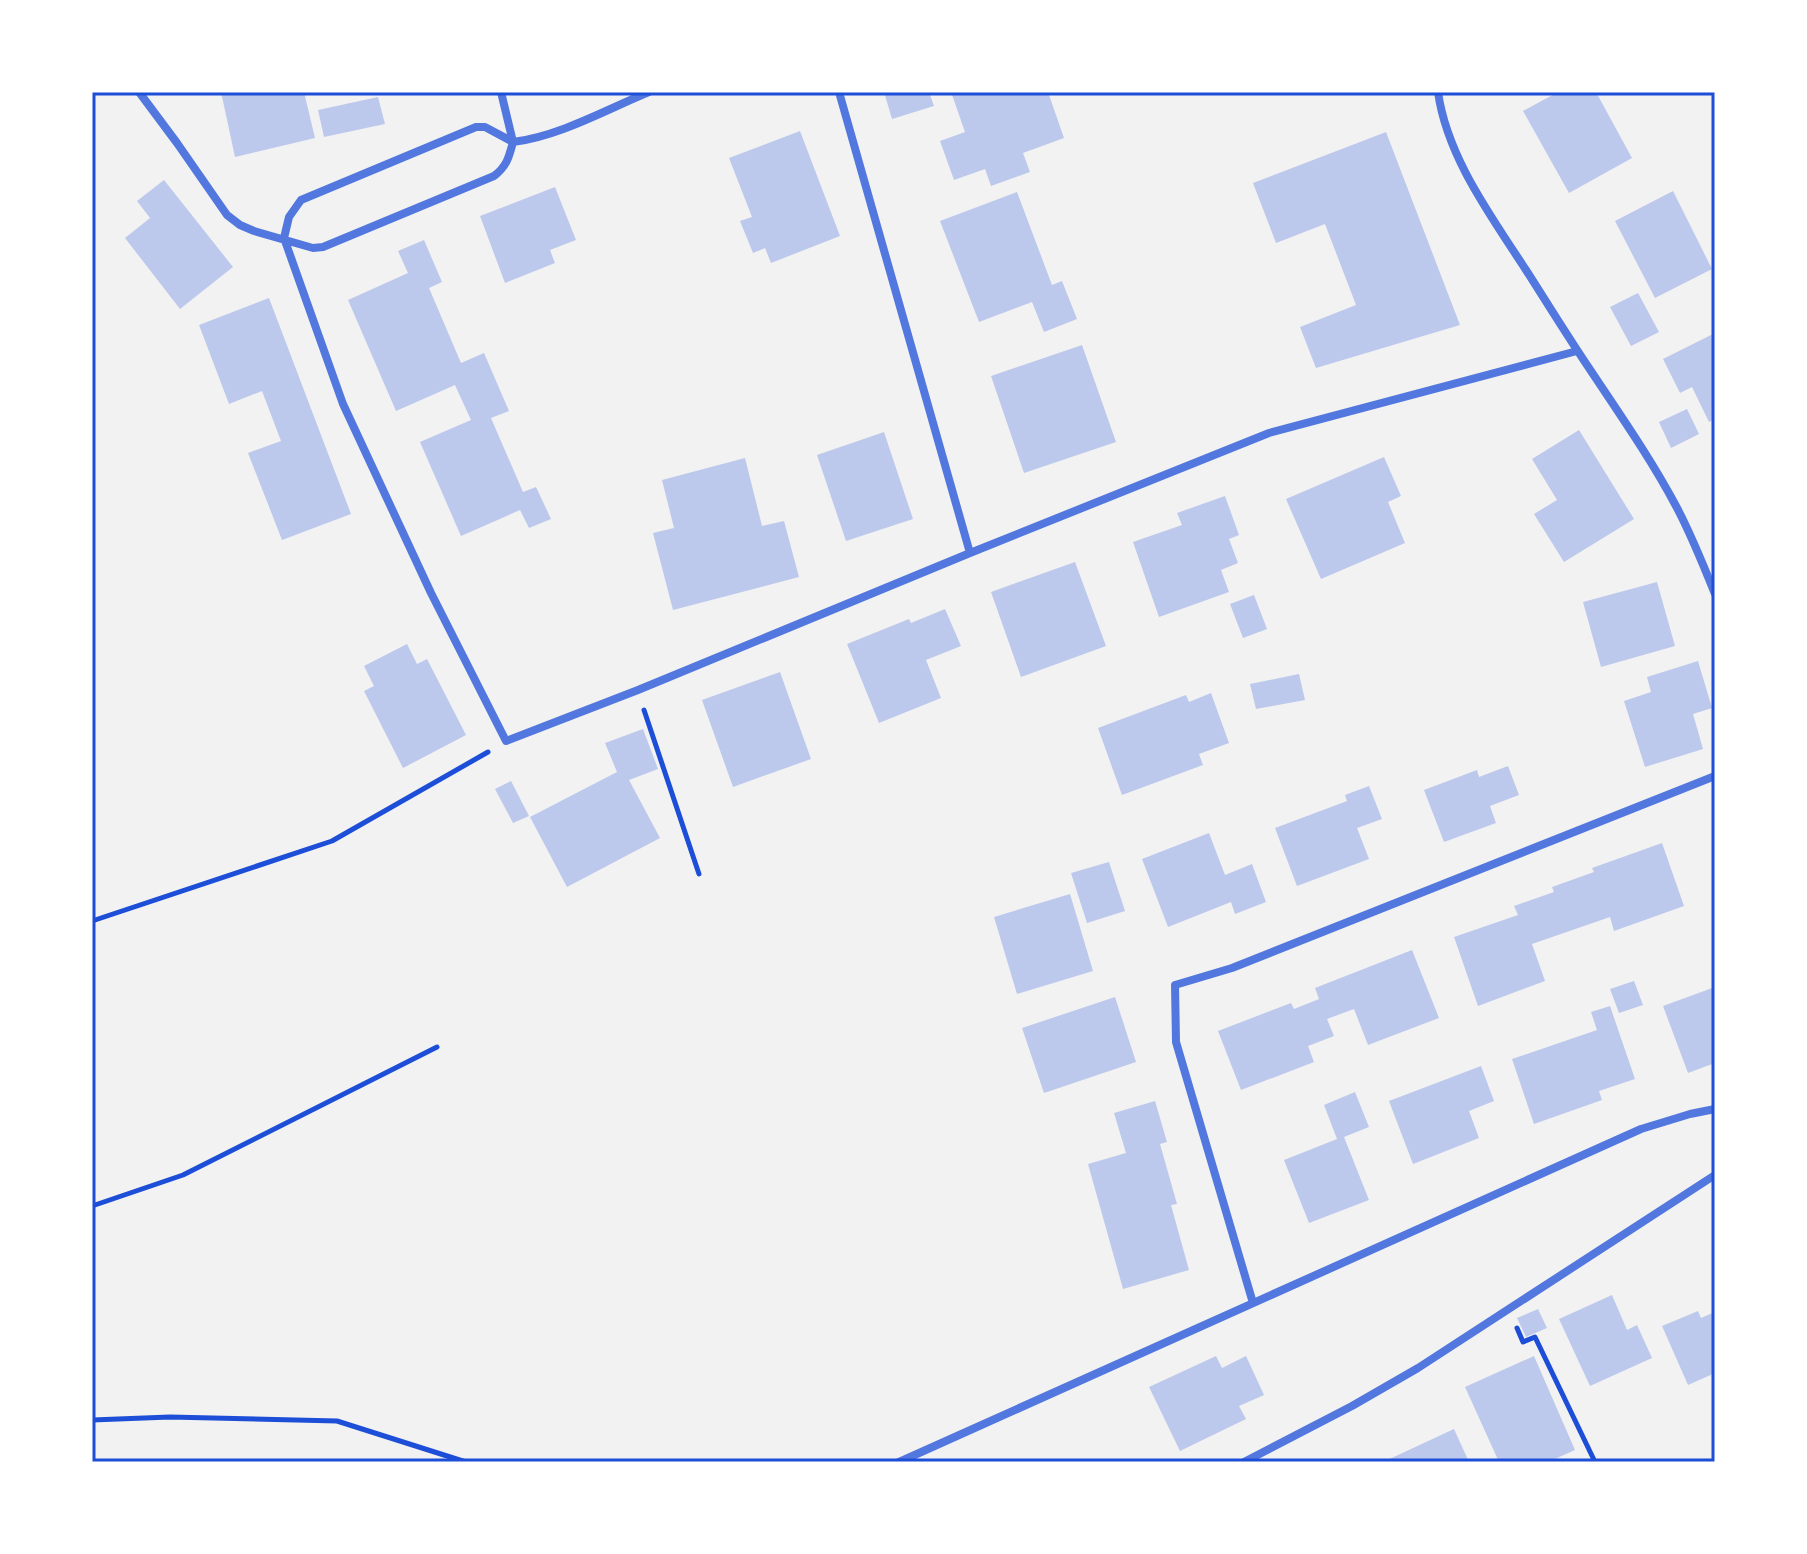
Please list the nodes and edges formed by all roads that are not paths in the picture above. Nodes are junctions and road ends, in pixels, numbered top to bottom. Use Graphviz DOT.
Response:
graph roads {
  1 [pos="139,92"];
  2 [pos="501,92"];
  3 [pos="649,92"];
  4 [pos="839,92"];
  5 [pos="1438,92"];
  6 [pos="513,142"];
  7 [pos="284,238"];
  8 [pos="1577,351"];
  9 [pos="970,553"];
  10 [pos="1715,594"];
  11 [pos="1715,776"];
  12 [pos="1715,1109"];
  13 [pos="1715,1175"];
  14 [pos="1253,1303"];
  15 [pos="899,1462"];
  16 [pos="1244,1462"];
  1 -- 7 [label="street"];
  2 -- 6 [label="street"];
  3 -- 6 [label="street"];
  4 -- 9 [label="street"];
  5 -- 8 [label="street"];
  6 -- 7 [label="street"];
  6 -- 7 [label="street"];
  7 -- 9 [label="street"];
  8 -- 9 [label="street"];
  8 -- 10 [label="street"];
  11 -- 14 [label="street"];
  12 -- 14 [label="street"];
  13 -- 16 [label="street"];
  14 -- 15 [label="street"];
}
